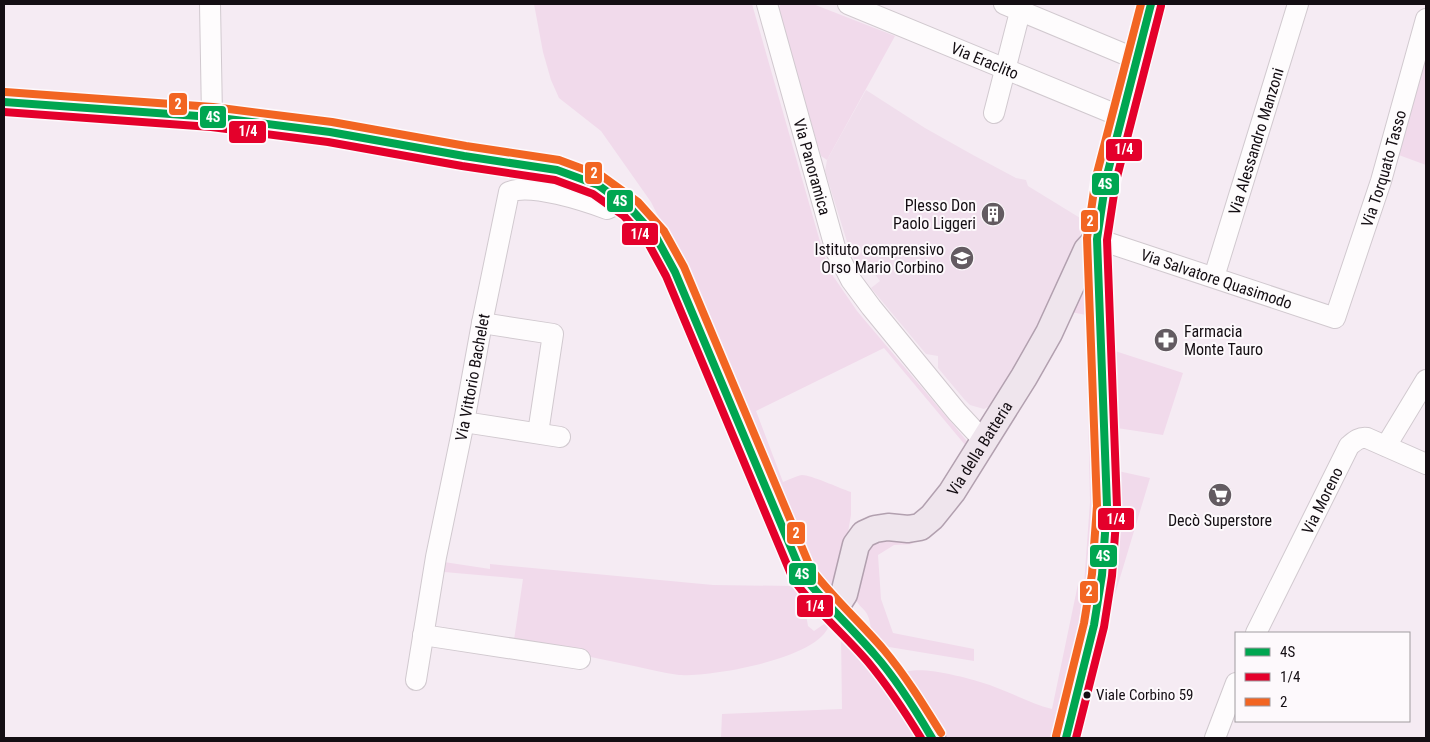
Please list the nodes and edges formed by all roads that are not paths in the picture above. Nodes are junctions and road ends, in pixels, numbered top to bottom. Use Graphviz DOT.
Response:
graph roads {
  1 [pos="210,4"];
  2 [pos="767,4"];
  3 [pos="848,4"];
  4 [pos="1151,4"];
  5 [pos="1298,4"];
  6 [pos="1015,6"];
  7 [pos="1426,20"];
  8 [pos="1136,59"];
  9 [pos="1005,68"];
  10 [pos="4,102"];
  11 [pos="994,113"];
  12 [pos="212,117"];
  13 [pos="1122,117"];
  14 [pos="622,202"];
  15 [pos="1098,239"];
  16 [pos="1214,277"];
  17 [pos="1335,318"];
  18 [pos="482,323"];
  19 [pos="1426,380"];
  20 [pos="1006,408"];
  21 [pos="957,412"];
  22 [pos="464,422"];
  23 [pos="538,433"];
  24 [pos="560,437"];
  25 [pos="984,441"];
  26 [pos="1386,446"];
  27 [pos="1426,464"];
  28 [pos="833,611"];
  29 [pos="1256,632"];
  30 [pos="423,635"];
  31 [pos="580,659"];
  32 [pos="416,680"];
  33 [pos="1235,686"];
  34 [pos="932,738"];
  35 [pos="1066,738"];
  36 [pos="1215,738"];
  1 -- 12 [label="street"];
  2 -- 21 [label="street, Via Panoramica"];
  3 -- 9 [label="street, Via Eraclito"];
  4 -- 8 [label="main road"];
  5 -- 16 [label="street, Via Alessandro Manzoni"];
  6 -- 8 [label="street"];
  6 -- 9 [label="street"];
  7 -- 17 [label="street, Via Torquato Tasso"];
  8 -- 13 [label="main road"];
  9 -- 11 [label="street"];
  9 -- 13 [label="street, Via Eraclito"];
  10 -- 12 [label="main road"];
  12 -- 14 [label="main road"];
  13 -- 15 [label="main road"];
  14 -- 18 [label="street, Via Vittorio Bachelet"];
  14 -- 28 [label="main road"];
  15 -- 16 [label="street, Via Salvatore Quasimodo"];
  15 -- 20 [label="main road, Via della Batteria"];
  15 -- 35 [label="main road"];
  16 -- 17 [label="street, Via Salvatore Quasimodo"];
  18 -- 22 [label="street, Via Vittorio Bachelet"];
  18 -- 23 [label="street"];
  19 -- 26 [label="street"];
  20 -- 21 [label="street"];
  20 -- 25 [label="main road, Via della Batteria"];
  21 -- 25 [label="street, Via Panoramica"];
  22 -- 23 [label="street"];
  22 -- 30 [label="street, Via Vittorio Bachelet"];
  23 -- 24 [label="street"];
  25 -- 28 [label="main road, Via della Batteria"];
  26 -- 27 [label="street, Via Moreno"];
  26 -- 29 [label="street, Via Moreno"];
  28 -- 34 [label="main road"];
  30 -- 31 [label="street"];
  30 -- 32 [label="street, Via Vittorio Bachelet"];
  33 -- 36 [label="street"];
}
